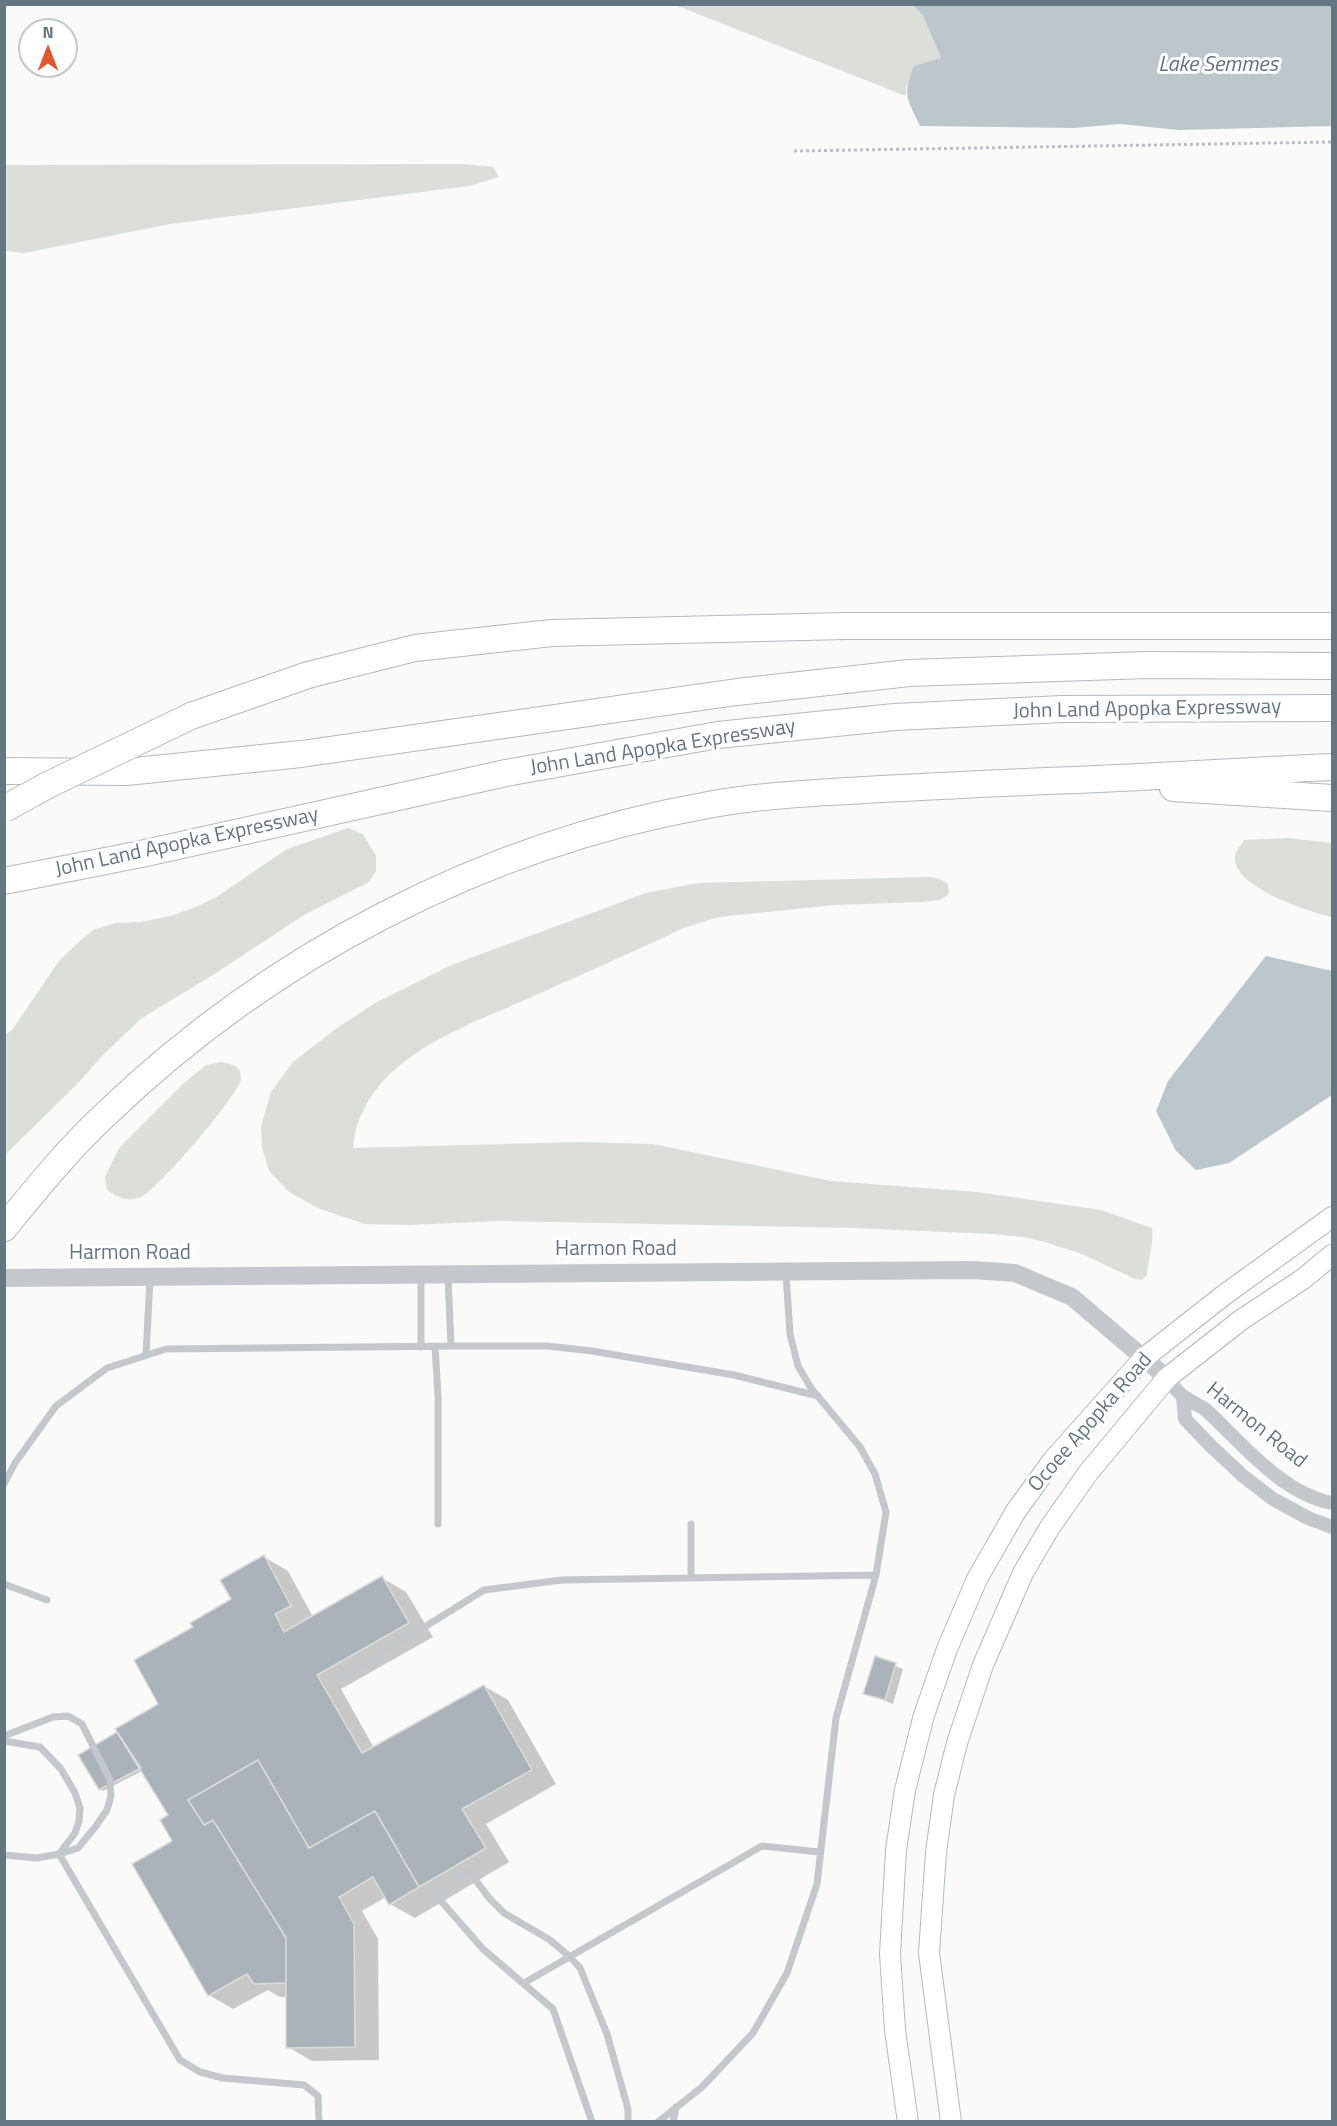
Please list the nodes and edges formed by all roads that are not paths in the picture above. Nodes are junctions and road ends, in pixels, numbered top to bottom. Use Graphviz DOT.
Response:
graph roads {
  1 [pos="1332,626"];
  2 [pos="1332,666"];
  3 [pos="1332,708"];
  4 [pos="1332,766"];
  5 [pos="4,771"];
  6 [pos="1071,781"];
  7 [pos="1332,798"];
  8 [pos="4,810"];
  9 [pos="4,881"];
  10 [pos="1332,1217"];
  11 [pos="4,1228"];
  12 [pos="1332,1255"];
  13 [pos="785,1271"];
  14 [pos="421,1274"];
  15 [pos="448,1274"];
  16 [pos="151,1276"];
  17 [pos="4,1278"];
  18 [pos="435,1346"];
  19 [pos="454,1346"];
  20 [pos="421,1347"];
  21 [pos="146,1355"];
  22 [pos="1144,1358"];
  23 [pos="1167,1378"];
  24 [pos="818,1396"];
  25 [pos="1183,1397"];
  26 [pos="4,1484"];
  27 [pos="1332,1503"];
  28 [pos="438,1524"];
  29 [pos="691,1524"];
  30 [pos="1332,1527"];
  31 [pos="876,1575"];
  32 [pos="691,1577"];
  33 [pos="4,1584"];
  34 [pos="47,1600"];
  35 [pos="341,1678"];
  36 [pos="4,1738"];
  37 [pos="819,1852"];
  38 [pos="59,1854"];
  39 [pos="4,1856"];
  40 [pos="570,1956"];
  41 [pos="524,1983"];
  42 [pos="676,2107"];
  43 [pos="319,2121"];
  44 [pos="592,2121"];
  45 [pos="628,2121"];
  46 [pos="658,2121"];
  47 [pos="673,2121"];
  48 [pos="908,2121"];
  49 [pos="951,2121"];
  1 -- 8 [label="highway, bridge"];
  2 -- 5 [label="highway, John Land Apopka Expressway"];
  3 -- 9 [label="highway, John Land Apopka Expressway"];
  4 -- 6 [label="highway"];
  6 -- 7 [label="highway"];
  6 -- 11 [label="highway"];
  10 -- 22 [label="main road, Ocoee Apopka Road"];
  12 -- 23 [label="main road, Ocoee Apopka Road"];
  13 -- 15 [label="street, Harmon Road"];
  13 -- 22 [label="street, Harmon Road"];
  13 -- 24 [label="lane"];
  14 -- 15 [label="street, Harmon Road"];
  14 -- 16 [label="street, Harmon Road"];
  14 -- 20 [label="lane"];
  15 -- 19 [label="lane"];
  16 -- 17 [label="street, Harmon Road"];
  16 -- 21 [label="lane"];
  18 -- 19 [label="lane"];
  18 -- 20 [label="lane"];
  18 -- 28 [label="lane"];
  19 -- 24 [label="lane"];
  20 -- 21 [label="lane"];
  21 -- 26 [label="lane"];
  22 -- 23 [label="street, Harmon Road"];
  22 -- 48 [label="main road, Ocoee Apopka Road"];
  23 -- 25 [label="street, Harmon Road"];
  23 -- 49 [label="main road, Ocoee Apopka Road"];
  24 -- 31 [label="lane"];
  25 -- 27 [label="street, Harmon Road"];
  25 -- 30 [label="street, Harmon Road"];
  29 -- 32 [label="lane"];
  31 -- 32 [label="lane"];
  31 -- 37 [label="lane"];
  32 -- 35 [label="lane"];
  33 -- 34 [label="lane"];
  36 -- 38 [label="lane"];
  36 -- 38 [label="lane"];
  37 -- 40 [label="lane"];
  37 -- 42 [label="lane"];
  38 -- 39 [label="lane"];
  38 -- 43 [label="lane"];
  40 -- 41 [label="lane"];
  40 -- 41 [label="lane"];
  40 -- 45 [label="lane"];
  41 -- 44 [label="lane"];
  42 -- 46 [label="lane"];
  42 -- 47 [label="lane"];
}
